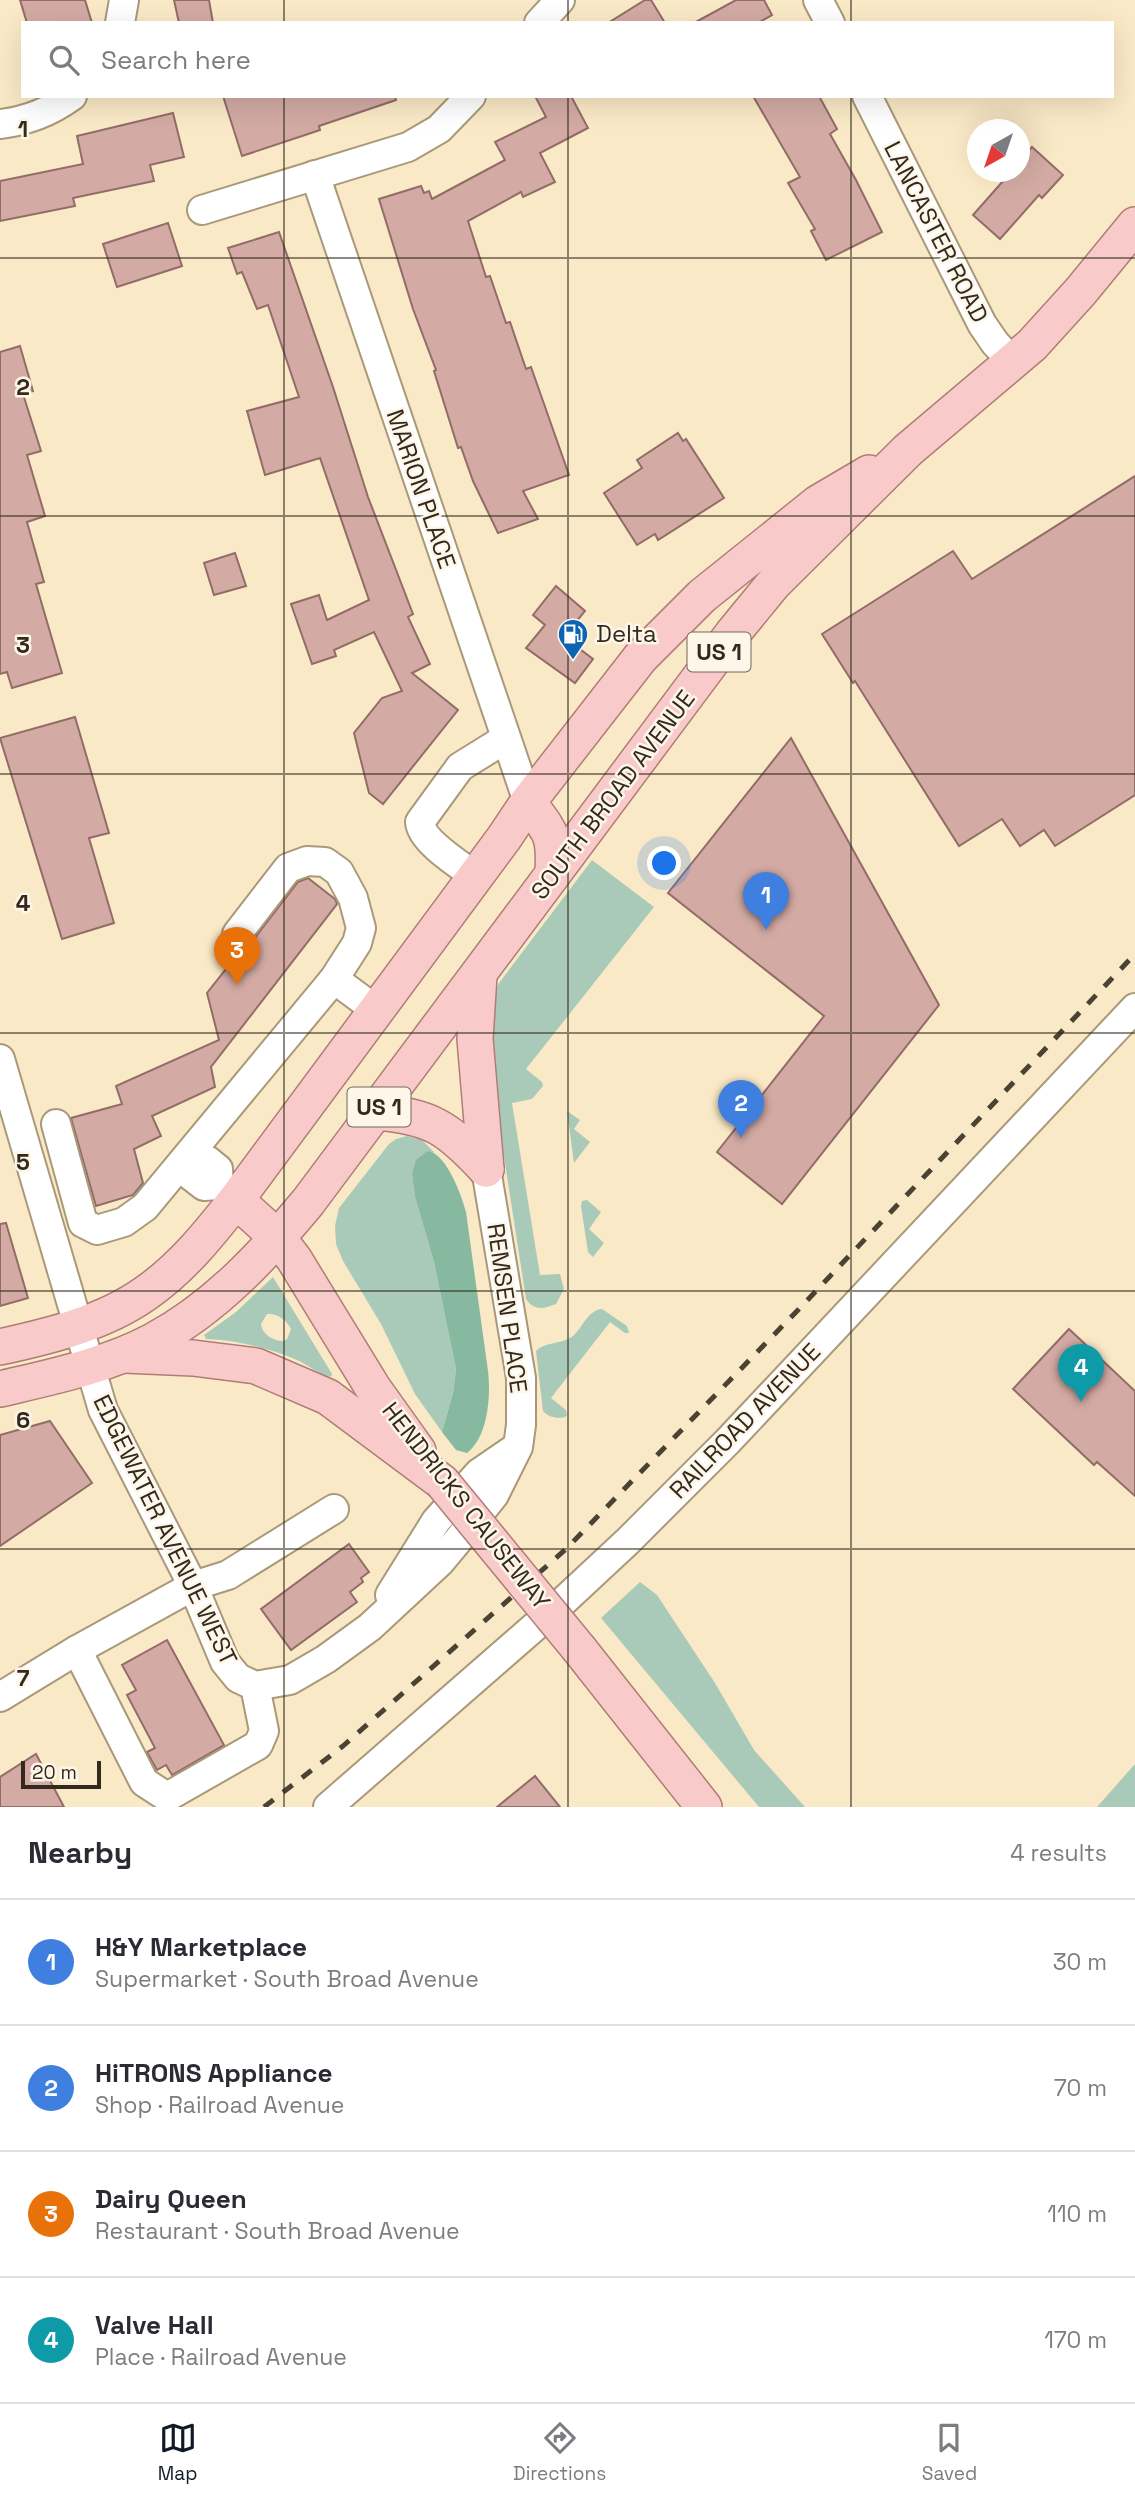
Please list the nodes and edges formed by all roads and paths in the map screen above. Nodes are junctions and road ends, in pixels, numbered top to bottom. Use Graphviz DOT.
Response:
graph roads {
  1 [pos="124,0"];
  2 [pos="560,0"];
  3 [pos="818,0"];
  4 [pos="120,21"];
  5 [pos="541,21"];
  6 [pos="829,21"];
  7 [pos="69,98"];
  8 [pos="469,98"];
  9 [pos="868,98"];
  10 [pos="0,124"];
  11 [pos="315,175"];
  12 [pos="202,211"];
  13 [pos="1135,225"];
  14 [pos="1014,363"];
  15 [pos="908,450"];
  16 [pos="505,739"];
  17 [pos="528,802"];
  18 [pos="553,874"];
  19 [pos="475,876"];
  20 [pos="237,934"];
  21 [pos="479,975"];
  22 [pos="334,979"];
  23 [pos="1135,1008"];
  24 [pos="376,1010"];
  25 [pos="0,1059"];
  26 [pos="375,1112"];
  27 [pos="56,1124"];
  28 [pos="188,1159"];
  29 [pos="486,1168"];
  30 [pos="228,1192"];
  31 [pos="278,1238"];
  32 [pos="77,1326"];
  33 [pos="0,1347"];
  34 [pos="105,1360"];
  35 [pos="0,1388"];
  36 [pos="442,1482"];
  37 [pos="334,1509"];
  38 [pos="193,1586"];
  39 [pos="77,1650"];
  40 [pos="255,1686"];
  41 [pos="0,1697"];
  42 [pos="328,1807"];
  43 [pos="704,1807"];
  1 -- 4 [label="street"];
  2 -- 5 [label="street"];
  3 -- 6 [label="street"];
  7 -- 10 [label="street"];
  8 -- 11 [label="street"];
  9 -- 14 [label="street, LANCASTER ROAD"];
  11 -- 12 [label="street"];
  11 -- 16 [label="street, MARION PLACE"];
  13 -- 14 [label="main road, US 1"];
  14 -- 15 [label="main road, US 1"];
  15 -- 17 [label="main road, US 1"];
  15 -- 18 [label="main road, SOUTH BROAD AVENUE / US 1"];
  16 -- 17 [label="street, MARION PLACE"];
  16 -- 19 [label="street"];
  17 -- 18 [label="main road"];
  17 -- 19 [label="main road, US 1"];
  18 -- 21 [label="main road, SOUTH BROAD AVENUE / US 1"];
  19 -- 24 [label="main road, US 1"];
  20 -- 22 [label="street"];
  21 -- 26 [label="main road, SOUTH BROAD AVENUE / US 1"];
  21 -- 29 [label="main road"];
  22 -- 24 [label="street"];
  22 -- 28 [label="street"];
  23 -- 42 [label="street, RAILROAD AVENUE"];
  24 -- 30 [label="main road, US 1"];
  25 -- 32 [label="street, EDGEWATER AVENUE WEST"];
  26 -- 29 [label="main road"];
  26 -- 31 [label="main road, SOUTH BROAD AVENUE / US 1"];
  27 -- 28 [label="street"];
  28 -- 30 [label="street"];
  29 -- 40 [label="street, REMSEN PLACE"];
  30 -- 31 [label="main road, HENDRICKS CAUSEWAY"];
  30 -- 32 [label="main road, US 1"];
  31 -- 34 [label="main road, SOUTH BROAD AVENUE / US 1"];
  31 -- 36 [label="main road, HENDRICKS CAUSEWAY"];
  32 -- 33 [label="main road, US 1"];
  32 -- 34 [label="street, EDGEWATER AVENUE WEST"];
  34 -- 35 [label="main road, SOUTH BROAD AVENUE / US 1"];
  34 -- 36 [label="main road"];
  34 -- 38 [label="street, EDGEWATER AVENUE WEST"];
  36 -- 43 [label="main road, HENDRICKS CAUSEWAY, bridge"];
  37 -- 38 [label="street"];
  38 -- 39 [label="street"];
  38 -- 40 [label="street, EDGEWATER AVENUE WEST"];
  39 -- 40 [label="street, EDGEWATER AVENUE WEST"];
  39 -- 41 [label="street"];
}
